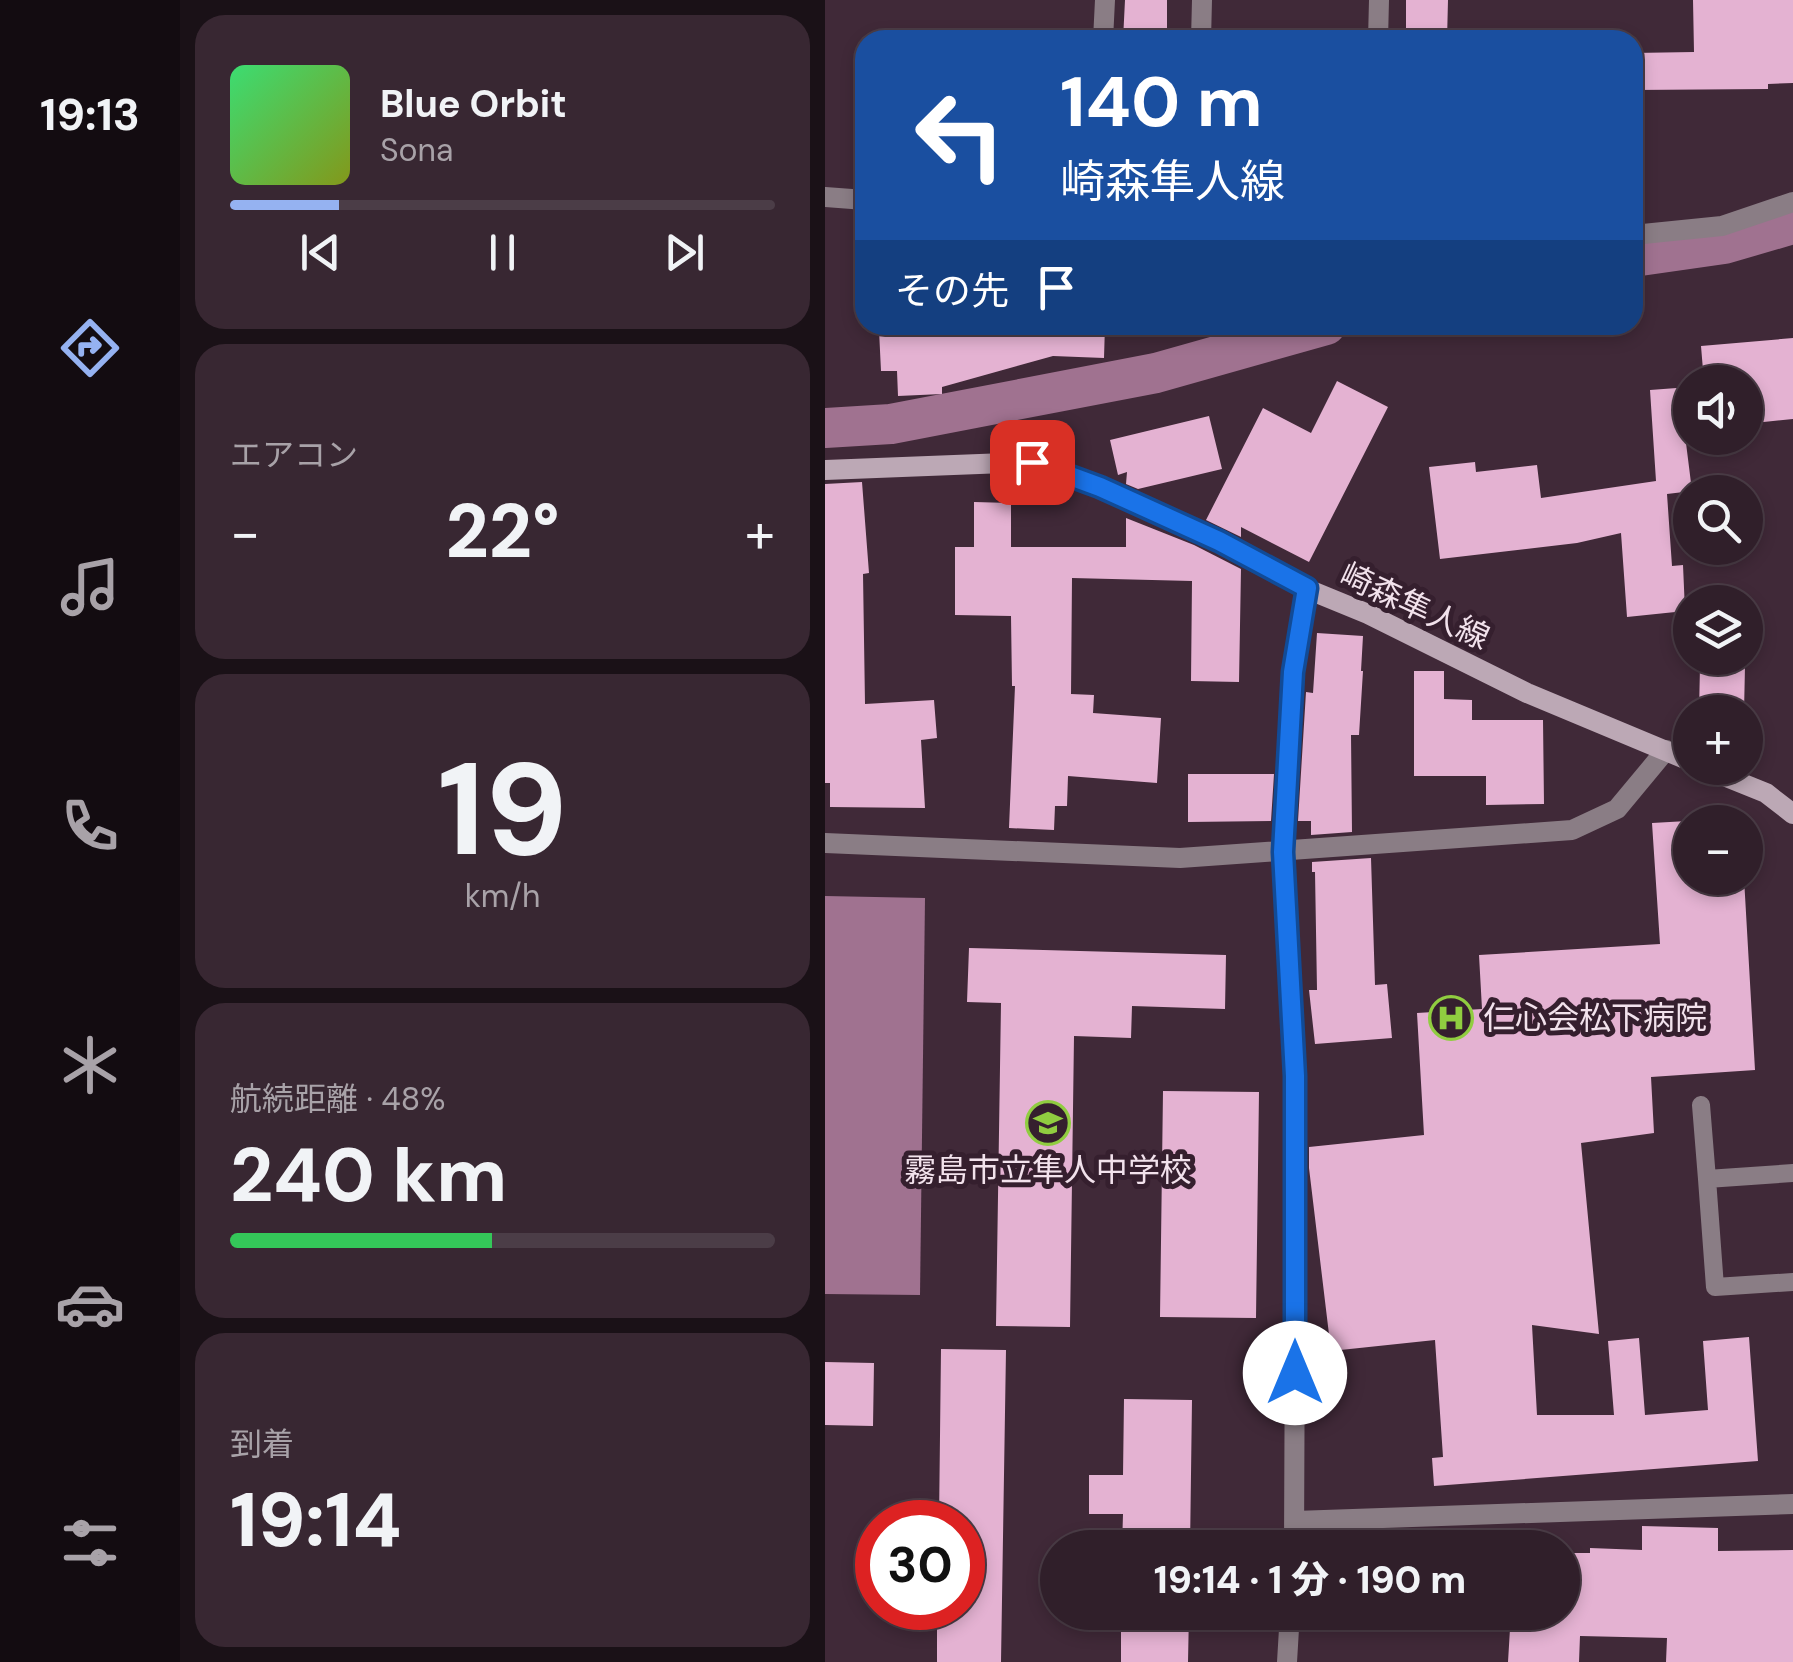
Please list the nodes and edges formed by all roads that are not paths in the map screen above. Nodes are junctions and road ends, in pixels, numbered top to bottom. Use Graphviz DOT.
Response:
graph roads {
  1 [pos="1105,0"];
  2 [pos="1202,0"];
  3 [pos="1379,0"];
  4 [pos="1104,30"];
  5 [pos="1201,30"];
  6 [pos="1378,30"];
  7 [pos="825,198"];
  8 [pos="855,200"];
  9 [pos="1793,202"];
  10 [pos="1643,234"];
  11 [pos="825,470"];
  12 [pos="1307,588"];
  13 [pos="1666,750"];
  14 [pos="1673,753"];
  15 [pos="1746,785"];
  16 [pos="1793,814"];
  17 [pos="825,843"];
  18 [pos="1283,852"];
  19 [pos="1701,1104"];
  20 [pos="1793,1173"];
  21 [pos="1707,1179"];
  22 [pos="1793,1282"];
  23 [pos="1793,1504"];
  24 [pos="1295,1521"];
  25 [pos="1294,1530"];
  26 [pos="1289,1630"];
  27 [pos="1287,1662"];
  1 -- 4 [label="street"];
  2 -- 5 [label="street"];
  3 -- 6 [label="street"];
  7 -- 8 [label="street"];
  9 -- 10 [label="street"];
  11 -- 12 [label="main road, 崎森隼人線"];
  12 -- 13 [label="main road, 崎森隼人線"];
  12 -- 18 [label="street"];
  13 -- 14 [label="main road, 崎森隼人線"];
  13 -- 18 [label="street"];
  15 -- 16 [label="main road"];
  17 -- 18 [label="street"];
  18 -- 24 [label="street"];
  19 -- 21 [label="lane"];
  20 -- 21 [label="lane"];
  21 -- 22 [label="lane"];
  23 -- 24 [label="street"];
  24 -- 25 [label="street"];
  26 -- 27 [label="street"];
}
